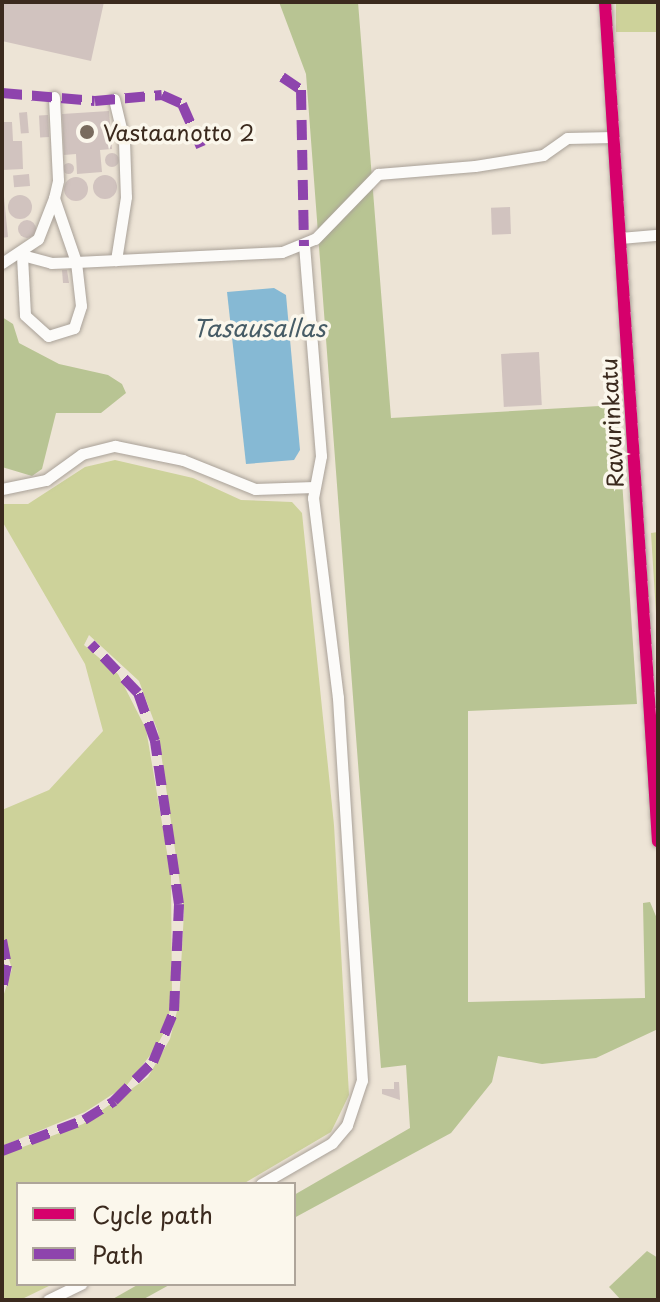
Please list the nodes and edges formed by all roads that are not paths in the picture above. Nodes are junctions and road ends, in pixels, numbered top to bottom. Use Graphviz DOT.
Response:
graph roads {
  1 [pos="605,2"];
  2 [pos="54,97"];
  3 [pos="114,99"];
  4 [pos="613,137"];
  5 [pos="54,198"];
  6 [pos="658,235"];
  7 [pos="620,238"];
  8 [pos="304,246"];
  9 [pos="22,255"];
  10 [pos="116,260"];
  11 [pos="76,262"];
  12 [pos="2,263"];
  13 [pos="314,487"];
  14 [pos="2,489"];
  15 [pos="658,841"];
  16 [pos="264,1182"];
  17 [pos="77,1286"];
  18 [pos="48,1300"];
  1 -- 4 [label="street, Ravurinkatu"];
  2 -- 5 [label="street"];
  3 -- 10 [label="street"];
  4 -- 7 [label="street, Ravurinkatu"];
  4 -- 8 [label="street"];
  5 -- 9 [label="street"];
  5 -- 11 [label="street"];
  6 -- 7 [label="street"];
  7 -- 15 [label="street, Ravurinkatu"];
  8 -- 10 [label="street"];
  8 -- 13 [label="street"];
  9 -- 11 [label="street"];
  9 -- 11 [label="street"];
  9 -- 12 [label="street"];
  10 -- 11 [label="street"];
  13 -- 14 [label="street"];
  13 -- 16 [label="street"];
  17 -- 18 [label="street"];
}
